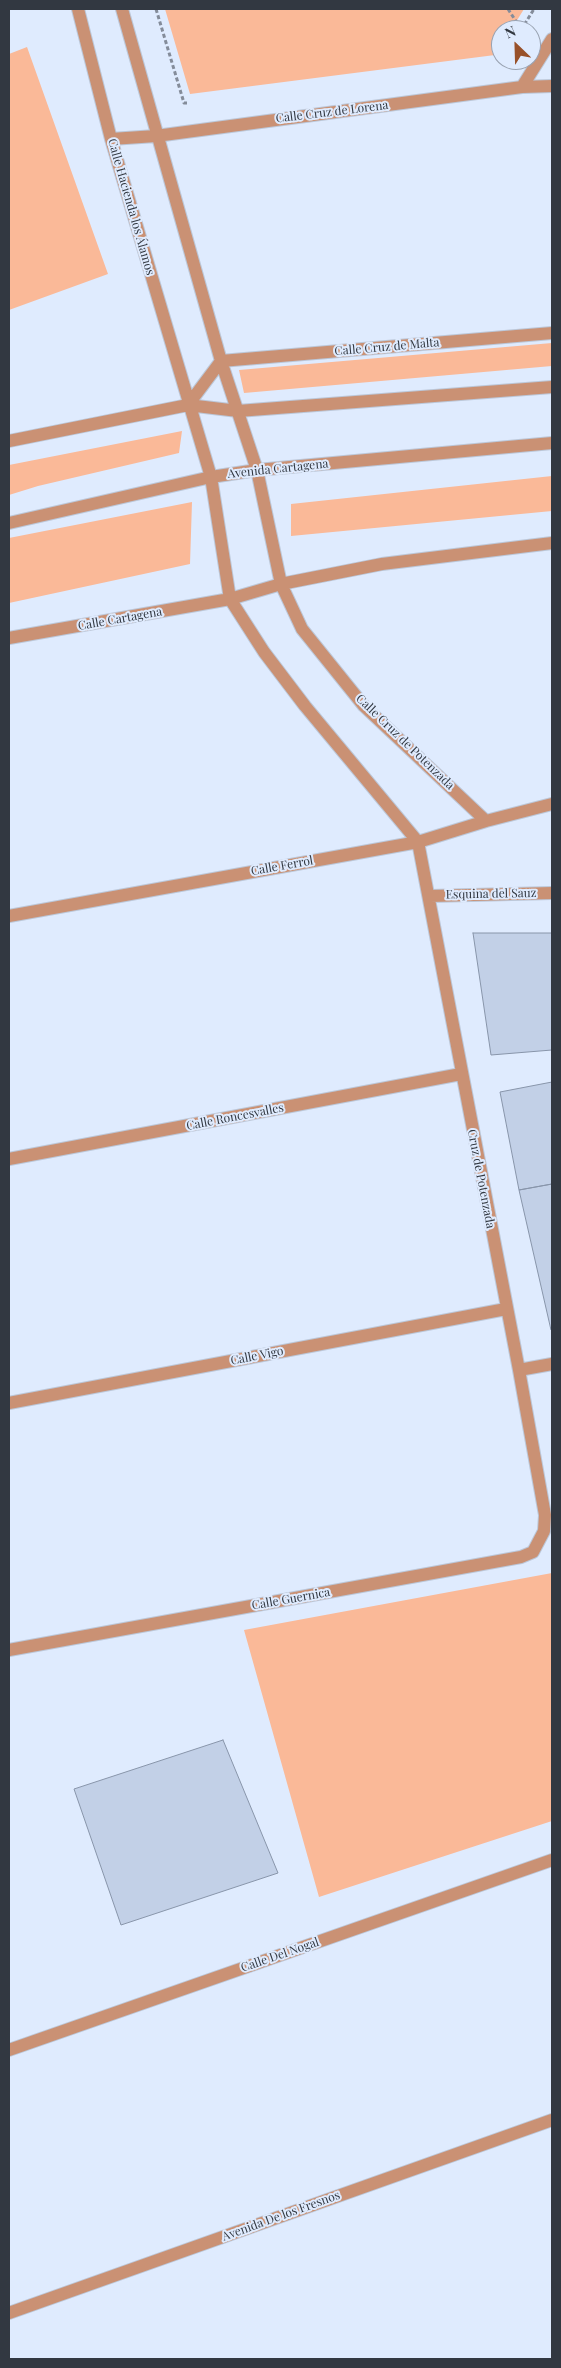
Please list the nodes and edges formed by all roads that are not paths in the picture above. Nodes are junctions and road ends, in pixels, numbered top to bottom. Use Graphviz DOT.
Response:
graph roads {
  1 [pos="78,9"];
  2 [pos="122,9"];
  3 [pos="552,39"];
  4 [pos="552,86"];
  5 [pos="522,87"];
  6 [pos="156,136"];
  7 [pos="111,139"];
  8 [pos="552,333"];
  9 [pos="221,361"];
  10 [pos="552,387"];
  11 [pos="188,404"];
  12 [pos="238,411"];
  13 [pos="9,441"];
  14 [pos="552,443"];
  15 [pos="257,470"];
  16 [pos="211,477"];
  17 [pos="9,523"];
  18 [pos="552,543"];
  19 [pos="281,584"];
  20 [pos="230,598"];
  21 [pos="9,638"];
  22 [pos="552,804"];
  23 [pos="486,821"];
  24 [pos="418,842"];
  25 [pos="552,893"];
  26 [pos="430,896"];
  27 [pos="9,916"];
  28 [pos="461,1074"];
  29 [pos="9,1159"];
  30 [pos="506,1309"];
  31 [pos="552,1364"];
  32 [pos="519,1370"];
  33 [pos="9,1403"];
  34 [pos="545,1515"];
  35 [pos="9,1650"];
  36 [pos="552,1860"];
  37 [pos="9,2050"];
  38 [pos="552,2120"];
  39 [pos="9,2313"];
  1 -- 7 [label="street, Calle Hacienda los Álamos"];
  2 -- 6 [label="street"];
  3 -- 5 [label="street"];
  4 -- 5 [label="street, Calle Cruz de Lorena"];
  5 -- 6 [label="street, Calle Cruz de Lorena"];
  6 -- 7 [label="street, Calle Cruz de Lorena"];
  6 -- 9 [label="street"];
  7 -- 11 [label="street, Calle Hacienda los Álamos"];
  8 -- 9 [label="street, Calle Cruz de Malta"];
  9 -- 11 [label="street"];
  9 -- 12 [label="street, Calle Cruz de Potenzada"];
  10 -- 12 [label="street"];
  11 -- 12 [label="street"];
  11 -- 13 [label="street"];
  11 -- 16 [label="street, Calle Hacienda los Álamos"];
  12 -- 15 [label="street, Calle Cruz de Potenzada"];
  14 -- 15 [label="street, Avenida Cartagena"];
  15 -- 16 [label="street, Avenida Cartagena"];
  15 -- 19 [label="street, Calle Cruz de Potenzada"];
  16 -- 17 [label="street, Avenida Cartagena"];
  16 -- 20 [label="street, Calle Hacienda los Álamos"];
  18 -- 19 [label="street"];
  19 -- 20 [label="street"];
  19 -- 23 [label="street, Calle Cruz de Potenzada"];
  20 -- 21 [label="street, Calle Cartagena"];
  20 -- 24 [label="street"];
  22 -- 23 [label="street, Calle Ferrol"];
  23 -- 24 [label="street, Calle Ferrol"];
  24 -- 26 [label="street, Cruz de Potenzada"];
  24 -- 27 [label="street, Calle Ferrol"];
  25 -- 26 [label="street, Esquina del Sauz"];
  26 -- 28 [label="street, Cruz de Potenzada"];
  28 -- 29 [label="street, Calle Roncesvalles"];
  28 -- 30 [label="street, Cruz de Potenzada"];
  30 -- 32 [label="street, Cruz de Potenzada"];
  30 -- 33 [label="street, Calle Vigo"];
  31 -- 32 [label="street"];
  32 -- 34 [label="street, Cruz de Potenzada"];
  34 -- 35 [label="street, Calle Guernica"];
  36 -- 37 [label="street, Calle Del Nogal"];
  38 -- 39 [label="street, Avenida De los Fresnos"];
}
